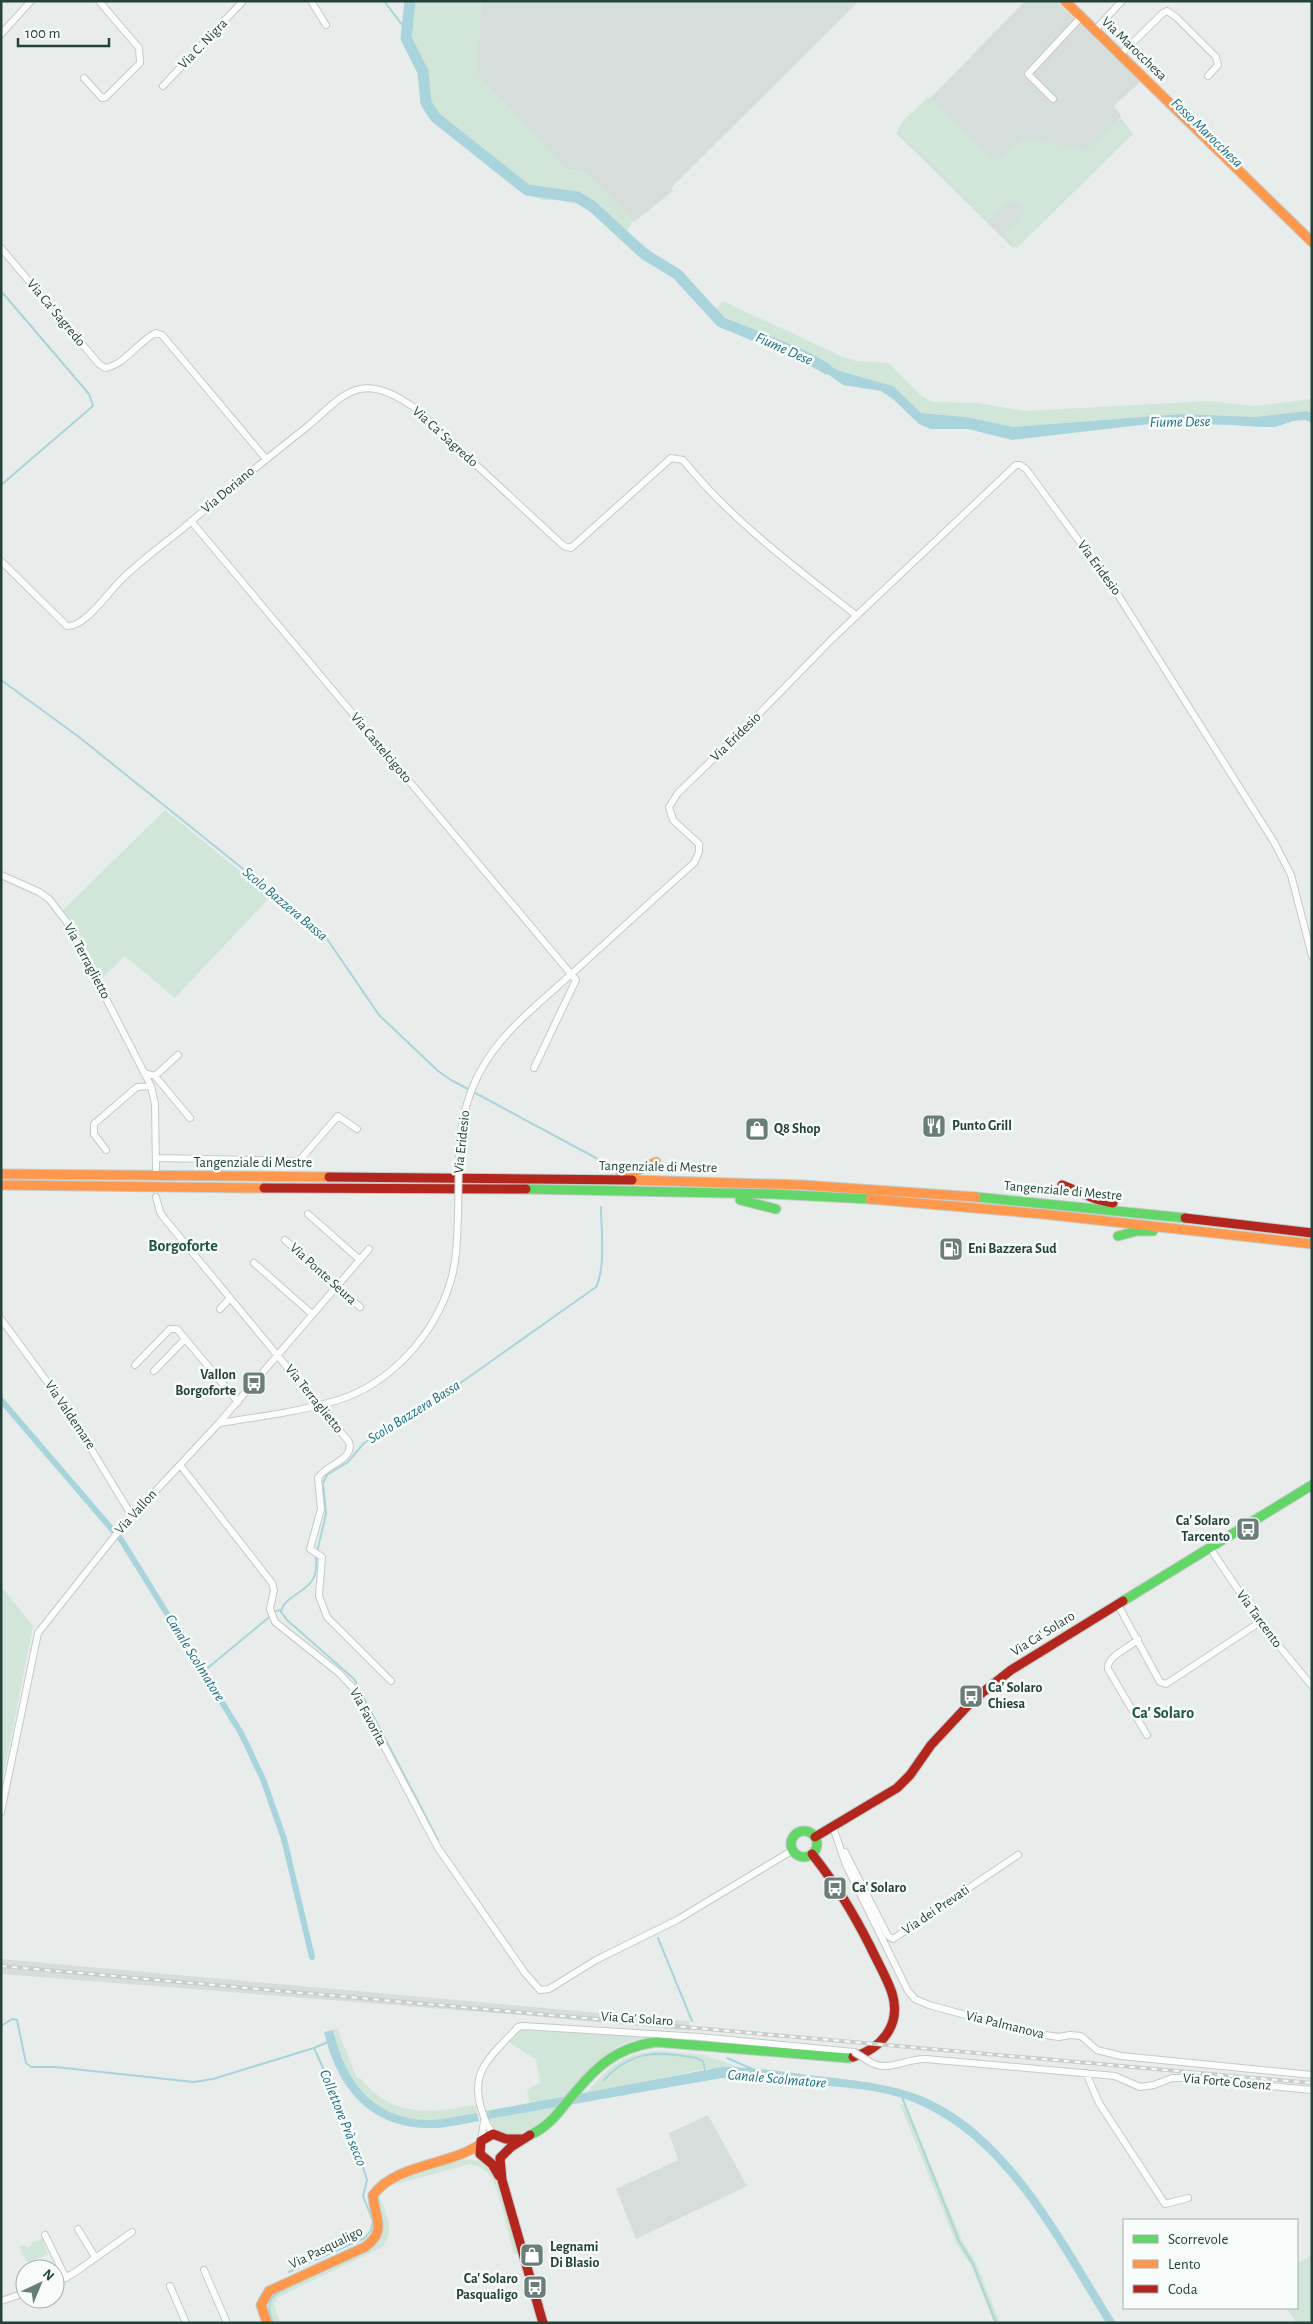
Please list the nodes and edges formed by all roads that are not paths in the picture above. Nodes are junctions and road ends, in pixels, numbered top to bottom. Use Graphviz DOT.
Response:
graph roads {
  1 [pos="31,1"];
  2 [pos="99,1"];
  3 [pos="243,1"];
  4 [pos="311,1"];
  5 [pos="1066,1"];
  6 [pos="1122,1"];
  7 [pos="1081,17"];
  8 [pos="326,25"];
  9 [pos="1095,30"];
  10 [pos="1,34"];
  11 [pos="1122,53"];
  12 [pos="1208,76"];
  13 [pos="84,78"];
  14 [pos="163,86"];
  15 [pos="1053,99"];
  16 [pos="1312,242"];
  17 [pos="1,248"];
  18 [pos="266,459"];
  19 [pos="191,521"];
  20 [pos="1,561"];
  21 [pos="857,616"];
  22 [pos="1,875"];
  23 [pos="1312,956"];
  24 [pos="571,974"];
  25 [pos="178,1055"];
  26 [pos="534,1068"];
  27 [pos="145,1073"];
  28 [pos="155,1076"];
  29 [pos="151,1086"];
  30 [pos="190,1118"];
  31 [pos="357,1129"];
  32 [pos="106,1150"];
  33 [pos="156,1158"];
  34 [pos="656,1162"];
  35 [pos="156,1169"];
  36 [pos="1,1174"];
  37 [pos="598,1180"];
  38 [pos="1,1185"];
  39 [pos="1062,1185"];
  40 [pos="686,1192"];
  41 [pos="156,1197"];
  42 [pos="776,1209"];
  43 [pos="308,1214"];
  44 [pos="1153,1214"];
  45 [pos="1193,1230"];
  46 [pos="1312,1233"];
  47 [pos="1118,1236"];
  48 [pos="285,1240"];
  49 [pos="1312,1244"];
  50 [pos="370,1249"];
  51 [pos="360,1260"];
  52 [pos="254,1263"];
  53 [pos="337,1286"];
  54 [pos="230,1298"];
  55 [pos="360,1307"];
  56 [pos="220,1309"];
  57 [pos="312,1314"];
  58 [pos="1,1319"];
  59 [pos="185,1339"];
  60 [pos="277,1354"];
  61 [pos="134,1365"];
  62 [pos="154,1371"];
  63 [pos="238,1402"];
  64 [pos="319,1405"];
  65 [pos="219,1423"];
  66 [pos="180,1465"];
  67 [pos="1312,1485"];
  68 [pos="132,1516"];
  69 [pos="1210,1548"];
  70 [pos="1118,1604"];
  71 [pos="1260,1622"];
  72 [pos="1138,1639"];
  73 [pos="390,1681"];
  74 [pos="1312,1686"];
  75 [pos="1147,1735"];
  76 [pos="1,1812"];
  77 [pos="833,1827"];
  78 [pos="815,1837"];
  79 [pos="841,1847"];
  80 [pos="792,1850"];
  81 [pos="812,1854"];
  82 [pos="1018,1855"];
  83 [pos="543,1990"];
  84 [pos="1086,2073"];
  85 [pos="1312,2076"];
  86 [pos="1312,2090"];
  87 [pos="485,2120"];
  88 [pos="498,2136"];
  89 [pos="524,2139"];
  90 [pos="480,2143"];
  91 [pos="503,2155"];
  92 [pos="463,2156"];
  93 [pos="485,2159"];
  94 [pos="502,2180"];
  95 [pos="1188,2198"];
  96 [pos="78,2230"];
  97 [pos="132,2232"];
  98 [pos="45,2235"];
  99 [pos="95,2257"];
  100 [pos="204,2270"];
  101 [pos="66,2278"];
  102 [pos="170,2286"];
  103 [pos="15,2296"];
  104 [pos="1,2301"];
  105 [pos="186,2323"];
  106 [pos="227,2323"];
  107 [pos="266,2323"];
  108 [pos="543,2323"];
  1 -- 10 [label="street"];
  2 -- 13 [label="street"];
  3 -- 14 [label="street, Via C. Nigra"];
  4 -- 8 [label="street"];
  5 -- 7 [label="main road, Via Marocchesa"];
  6 -- 9 [label="street"];
  7 -- 9 [label="main road, Via Marocchesa"];
  7 -- 15 [label="street"];
  9 -- 11 [label="main road, Via Marocchesa"];
  11 -- 12 [label="street"];
  11 -- 16 [label="main road, Via Marocchesa"];
  17 -- 18 [label="street, Via Ca' Sagredo"];
  18 -- 19 [label="street, Via Doriano"];
  18 -- 21 [label="street, Via Ca' Sagredo"];
  19 -- 20 [label="street, Via Doriano"];
  19 -- 24 [label="street, Via Castelcigoto"];
  21 -- 23 [label="street, Via Eridesio"];
  21 -- 24 [label="street, Via Eridesio"];
  22 -- 27 [label="street, Via Terraglietto"];
  24 -- 26 [label="street"];
  24 -- 64 [label="street, Via Eridesio, bridge"];
  25 -- 28 [label="street"];
  27 -- 28 [label="street"];
  27 -- 29 [label="street, Via Terraglietto"];
  28 -- 30 [label="street"];
  29 -- 32 [label="street"];
  29 -- 33 [label="street, Via Terraglietto"];
  31 -- 33 [label="street"];
  33 -- 35 [label="street, Via Terraglietto"];
  34 -- 37 [label="main road"];
  36 -- 37 [label="main road, Tangenziale di Mestre"];
  37 -- 44 [label="main road, Tangenziale di Mestre"];
  38 -- 40 [label="main road, Tangenziale di Mestre"];
  39 -- 44 [label="main road"];
  40 -- 42 [label="main road"];
  40 -- 45 [label="main road, Tangenziale di Mestre"];
  41 -- 54 [label="street, Via Terraglietto"];
  43 -- 51 [label="street"];
  44 -- 46 [label="main road, Tangenziale di Mestre"];
  45 -- 47 [label="main road"];
  45 -- 49 [label="main road, Tangenziale di Mestre"];
  48 -- 53 [label="street, Via Ponte Seura"];
  50 -- 51 [label="street, Via Vallon"];
  51 -- 53 [label="street, Via Vallon"];
  52 -- 57 [label="street"];
  53 -- 55 [label="street, Via Ponte Seura"];
  53 -- 57 [label="street, Via Vallon"];
  54 -- 56 [label="street"];
  54 -- 60 [label="street, Via Terraglietto"];
  57 -- 60 [label="street, Via Vallon"];
  58 -- 68 [label="street, Via Valdemare"];
  59 -- 61 [label="street"];
  59 -- 62 [label="street"];
  59 -- 63 [label="street"];
  60 -- 63 [label="street, Via Vallon"];
  60 -- 64 [label="street, Via Terraglietto"];
  63 -- 65 [label="street, Via Vallon"];
  64 -- 65 [label="street, Via Eridesio"];
  64 -- 73 [label="street, Via Terraglietto"];
  65 -- 66 [label="street, Via Vallon"];
  66 -- 68 [label="street, Via Vallon"];
  66 -- 83 [label="street, Via Favorita"];
  67 -- 69 [label="main road, Via Ca' Solaro"];
  68 -- 76 [label="street, Via Vallon"];
  69 -- 70 [label="main road, Via Ca' Solaro"];
  69 -- 71 [label="street, Via Tarcento"];
  70 -- 72 [label="street"];
  70 -- 77 [label="main road, Via Ca' Solaro"];
  71 -- 72 [label="street"];
  71 -- 74 [label="street, Via Tarcento"];
  72 -- 75 [label="street"];
  77 -- 78 [label="main road, Via Ca' Solaro"];
  77 -- 79 [label="street, Via Palmanova"];
  78 -- 80 [label="main road, Via Ca' Solaro"];
  78 -- 81 [label="main road"];
  79 -- 82 [label="street, Via dei Prevati"];
  79 -- 85 [label="street, Via Palmanova"];
  80 -- 81 [label="main road"];
  80 -- 83 [label="street, Via Ca' Solaro"];
  81 -- 89 [label="main road, Via Ca' Solaro"];
  84 -- 86 [label="street, Via Forte Cosenz"];
  84 -- 87 [label="street, Via Ca' Solaro, bridge"];
  84 -- 95 [label="street"];
  87 -- 88 [label="street, Via Ca' Solaro"];
  87 -- 90 [label="street, Via Ca' Solaro"];
  88 -- 89 [label="main road"];
  88 -- 90 [label="main road"];
  88 -- 91 [label="main road, Via Ca' Solaro"];
  89 -- 91 [label="main road, Via Ca' Solaro"];
  90 -- 92 [label="main road, Via Pasqualigo"];
  90 -- 93 [label="main road, Via Ca' Solaro"];
  91 -- 93 [label="main road, Via Ca' Solaro"];
  91 -- 94 [label="main road, Via Ca' Solaro"];
  92 -- 93 [label="main road, Via Pasqualigo"];
  92 -- 107 [label="main road, Via Pasqualigo"];
  93 -- 94 [label="main road, Via Ca' Solaro"];
  94 -- 108 [label="main road, Via Ca' Solaro"];
  96 -- 99 [label="street"];
  97 -- 99 [label="street"];
  98 -- 101 [label="street"];
  99 -- 101 [label="street"];
  100 -- 106 [label="street"];
  102 -- 105 [label="street"];
  103 -- 104 [label="street"];
}
